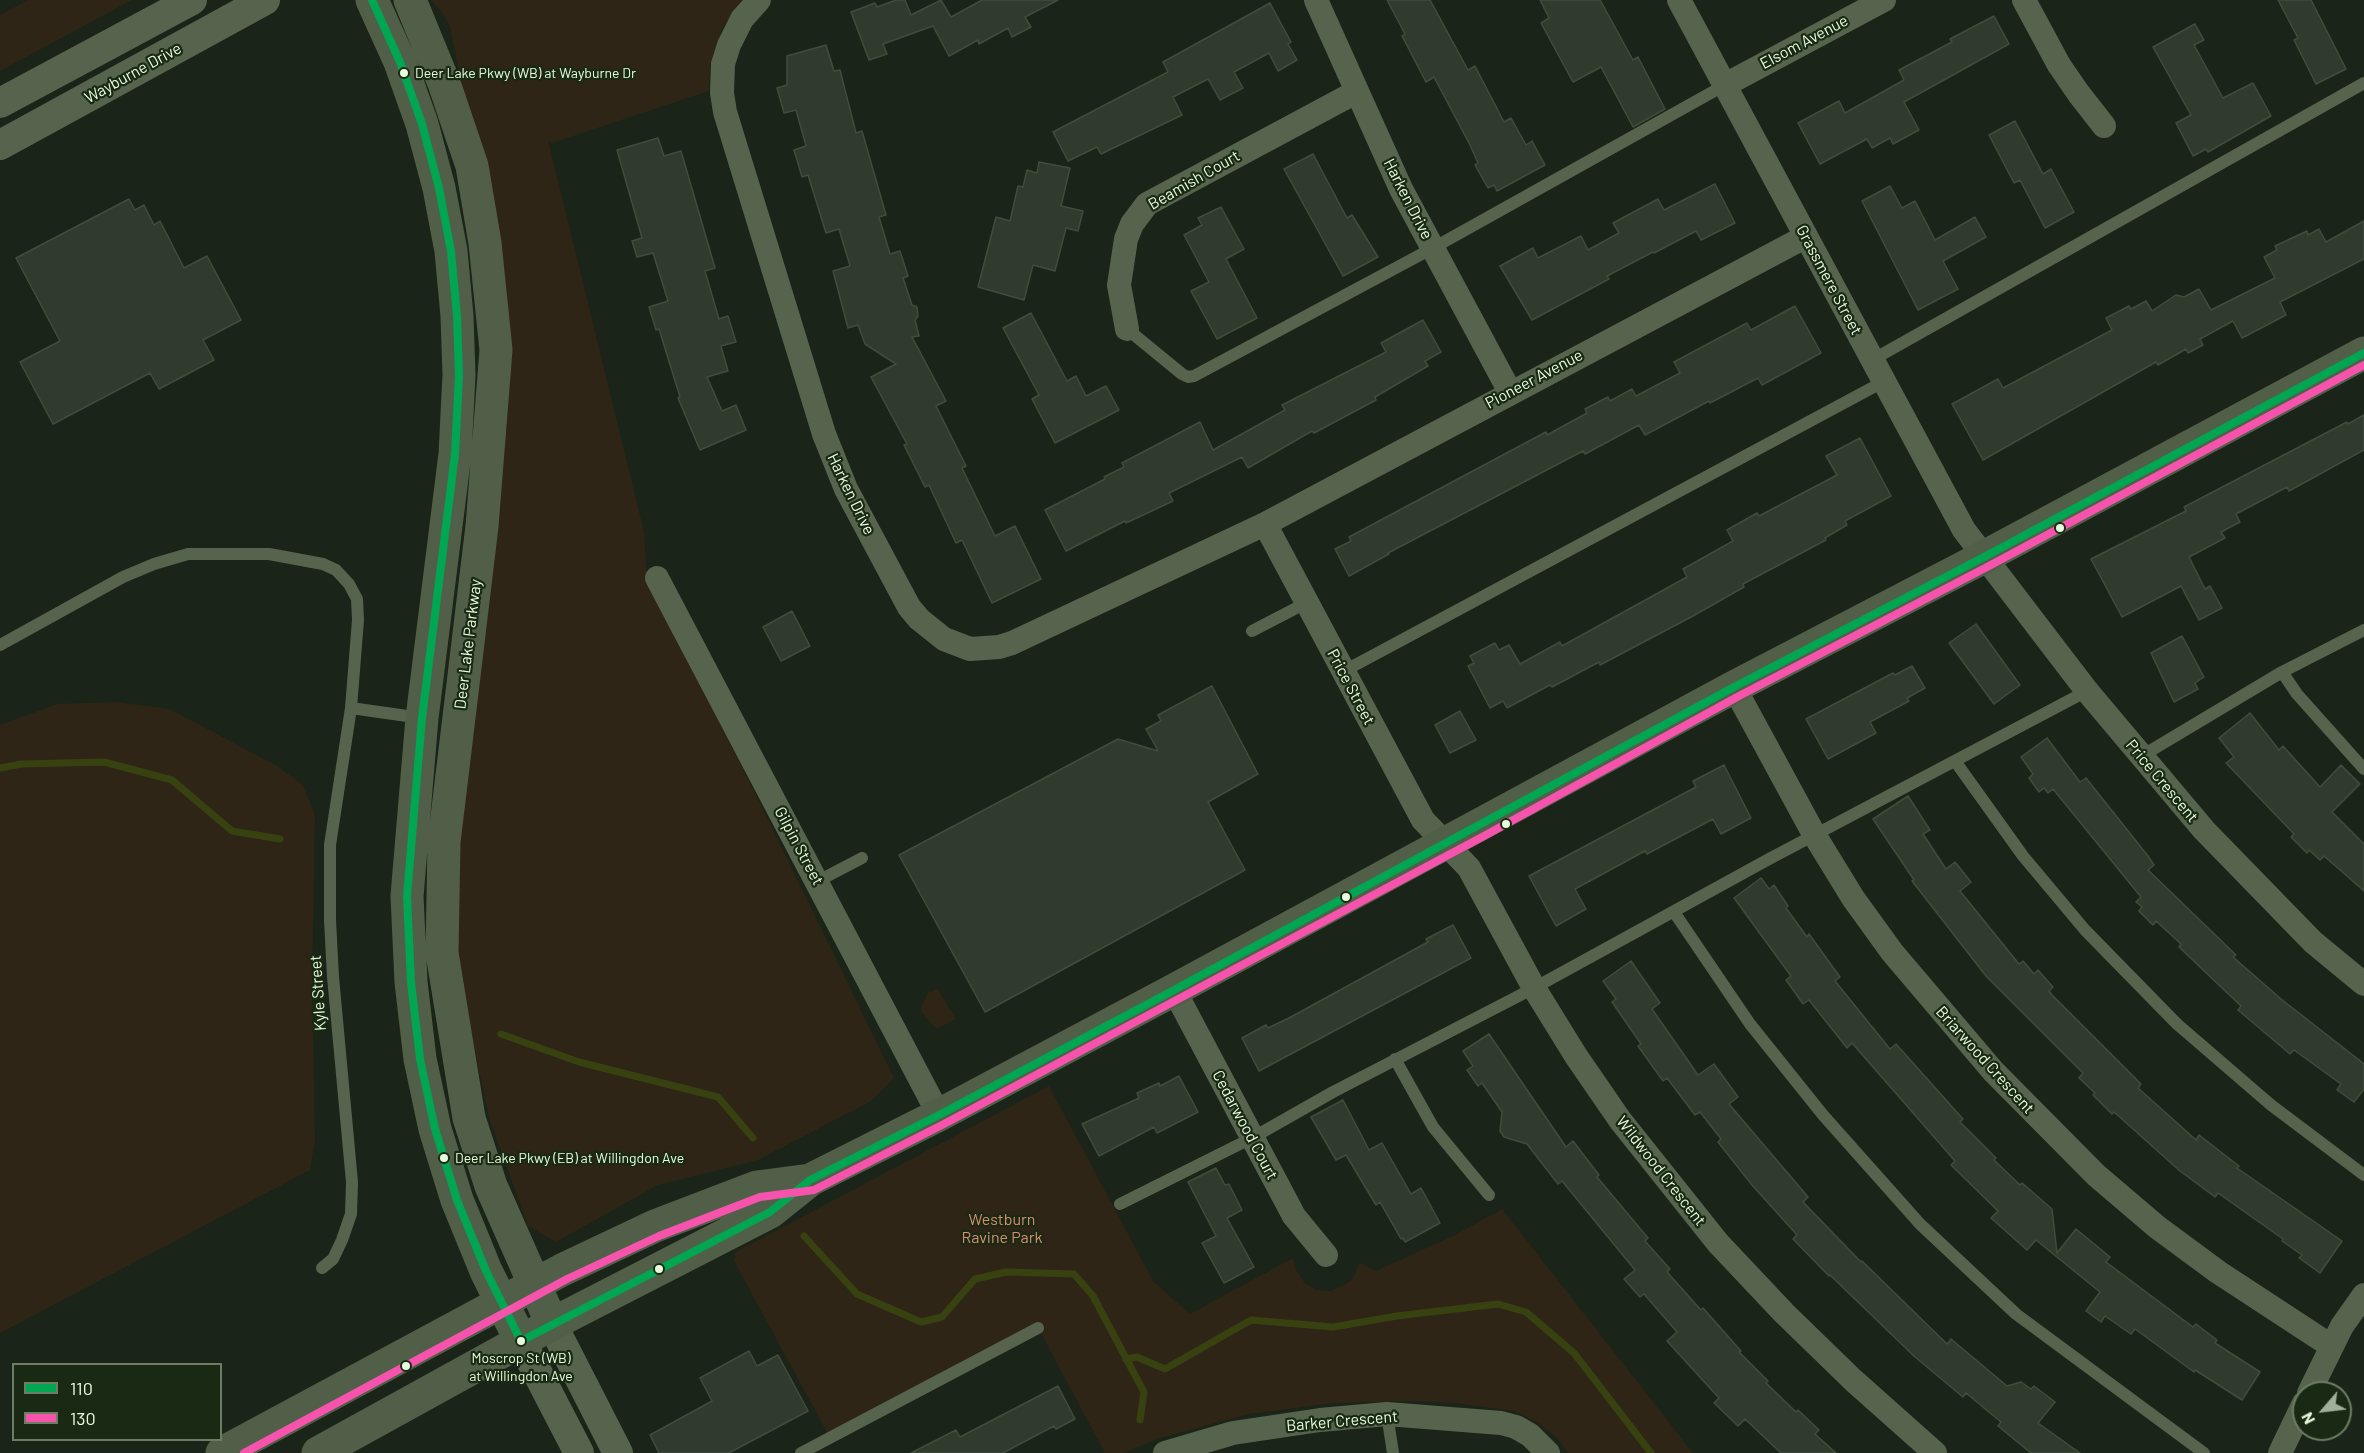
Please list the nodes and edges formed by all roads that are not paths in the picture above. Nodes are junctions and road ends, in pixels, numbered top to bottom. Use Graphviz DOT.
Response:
graph roads {
  1 [pos="192,0"];
  2 [pos="265,0"];
  3 [pos="372,0"];
  4 [pos="410,0"];
  5 [pos="759,0"];
  6 [pos="1316,0"];
  7 [pos="1679,0"];
  8 [pos="1884,0"];
  9 [pos="2024,0"];
  10 [pos="2364,83"];
  11 [pos="1725,85"];
  12 [pos="1356,92"];
  13 [pos="0,104"];
  14 [pos="2104,126"];
  15 [pos="0,145"];
  16 [pos="1805,237"];
  17 [pos="1433,248"];
  18 [pos="1127,329"];
  19 [pos="2364,352"];
  20 [pos="1872,360"];
  21 [pos="1883,382"];
  22 [pos="1510,392"];
  23 [pos="1265,524"];
  24 [pos="1984,557"];
  25 [pos="657,578"];
  26 [pos="1306,603"];
  27 [pos="2364,630"];
  28 [pos="1252,631"];
  29 [pos="0,645"];
  30 [pos="1344,671"];
  31 [pos="2282,672"];
  32 [pos="1734,687"];
  33 [pos="2087,691"];
  34 [pos="351,708"];
  35 [pos="422,718"];
  36 [pos="2140,757"];
  37 [pos="1955,761"];
  38 [pos="2364,769"];
  39 [pos="1815,836"];
  40 [pos="1446,844"];
  41 [pos="862,858"];
  42 [pos="818,881"];
  43 [pos="1674,912"];
  44 [pos="2364,984"];
  45 [pos="1534,988"];
  46 [pos="1174,990"];
  47 [pos="1395,1059"];
  48 [pos="939,1115"];
  49 [pos="1252,1138"];
  50 [pos="2364,1175"];
  51 [pos="810,1180"];
  52 [pos="1489,1195"];
  53 [pos="1120,1204"];
  54 [pos="1326,1255"];
  55 [pos="322,1268"];
  56 [pos="534,1286"];
  57 [pos="2364,1295"];
  58 [pos="502,1302"];
  59 [pos="552,1324"];
  60 [pos="1038,1328"];
  61 [pos="520,1341"];
  62 [pos="2331,1346"];
  63 [pos="2315,1381"];
  64 [pos="1387,1414"];
  65 [pos="2292,1428"];
  66 [pos="1236,1443"];
  67 [pos="222,1453"];
  68 [pos="318,1453"];
  69 [pos="579,1453"];
  70 [pos="618,1453"];
  71 [pos="801,1453"];
  72 [pos="1165,1453"];
  73 [pos="1393,1453"];
  74 [pos="1548,1453"];
  75 [pos="1935,1453"];
  76 [pos="2204,1453"];
  77 [pos="2280,1453"];
  1 -- 13 [label="street"];
  2 -- 15 [label="street, Wayburne Drive"];
  3 -- 35 [label="main road"];
  4 -- 56 [label="main road, Deer Lake Parkway"];
  5 -- 23 [label="street, Harken Drive"];
  6 -- 12 [label="street, Harken Drive"];
  7 -- 11 [label="street, Grassmere Street"];
  8 -- 11 [label="street, Elsom Avenue"];
  9 -- 14 [label="street"];
  10 -- 20 [label="lane"];
  11 -- 16 [label="street, Grassmere Street"];
  11 -- 17 [label="lane"];
  12 -- 17 [label="street, Harken Drive"];
  12 -- 18 [label="street, Beamish Court"];
  16 -- 20 [label="street, Grassmere Street"];
  16 -- 22 [label="street, Pioneer Avenue"];
  17 -- 18 [label="lane"];
  17 -- 22 [label="street, Harken Drive"];
  19 -- 24 [label="main road"];
  20 -- 21 [label="street, Grassmere Street"];
  21 -- 24 [label="street, Grassmere Street"];
  21 -- 30 [label="lane"];
  22 -- 23 [label="street, Pioneer Avenue"];
  23 -- 26 [label="street, Price Street"];
  24 -- 32 [label="main road"];
  24 -- 33 [label="street, Price Crescent"];
  25 -- 42 [label="street, Gilpin Street"];
  26 -- 28 [label="lane"];
  26 -- 30 [label="street, Price Street"];
  27 -- 31 [label="lane"];
  29 -- 34 [label="lane, Kyle Street"];
  30 -- 40 [label="street, Price Street"];
  31 -- 36 [label="lane"];
  31 -- 38 [label="lane"];
  32 -- 39 [label="street, Briarwood Crescent"];
  32 -- 40 [label="main road"];
  33 -- 36 [label="street, Price Crescent"];
  33 -- 37 [label="lane"];
  34 -- 35 [label="lane"];
  34 -- 55 [label="lane, Kyle Street"];
  35 -- 58 [label="main road"];
  36 -- 44 [label="street, Price Crescent"];
  37 -- 39 [label="lane"];
  37 -- 50 [label="lane"];
  39 -- 43 [label="lane"];
  39 -- 62 [label="street, Briarwood Crescent"];
  40 -- 45 [label="street, Wildwood Crescent"];
  40 -- 46 [label="main road"];
  41 -- 42 [label="lane"];
  42 -- 48 [label="street, Gilpin Street"];
  43 -- 45 [label="lane"];
  43 -- 76 [label="lane"];
  45 -- 47 [label="lane"];
  45 -- 75 [label="street, Wildwood Crescent"];
  46 -- 48 [label="main road"];
  46 -- 49 [label="street, Cedarwood Court"];
  47 -- 49 [label="lane"];
  47 -- 52 [label="lane"];
  48 -- 51 [label="main road"];
  49 -- 53 [label="lane"];
  49 -- 54 [label="street, Cedarwood Court"];
  51 -- 56 [label="main road"];
  51 -- 59 [label="main road"];
  56 -- 58 [label="main road"];
  56 -- 59 [label="main road, Deer Lake Parkway"];
  57 -- 62 [label="street"];
  58 -- 61 [label="main road"];
  58 -- 67 [label="main road"];
  59 -- 61 [label="main road"];
  59 -- 70 [label="street"];
  60 -- 71 [label="lane"];
  61 -- 68 [label="main road"];
  61 -- 69 [label="street"];
  62 -- 63 [label="street"];
  64 -- 66 [label="street, Barker Crescent"];
  64 -- 73 [label="lane"];
  64 -- 74 [label="street, Barker Crescent"];
  65 -- 77 [label="street"];
  66 -- 72 [label="street, Barker Crescent"];
}
